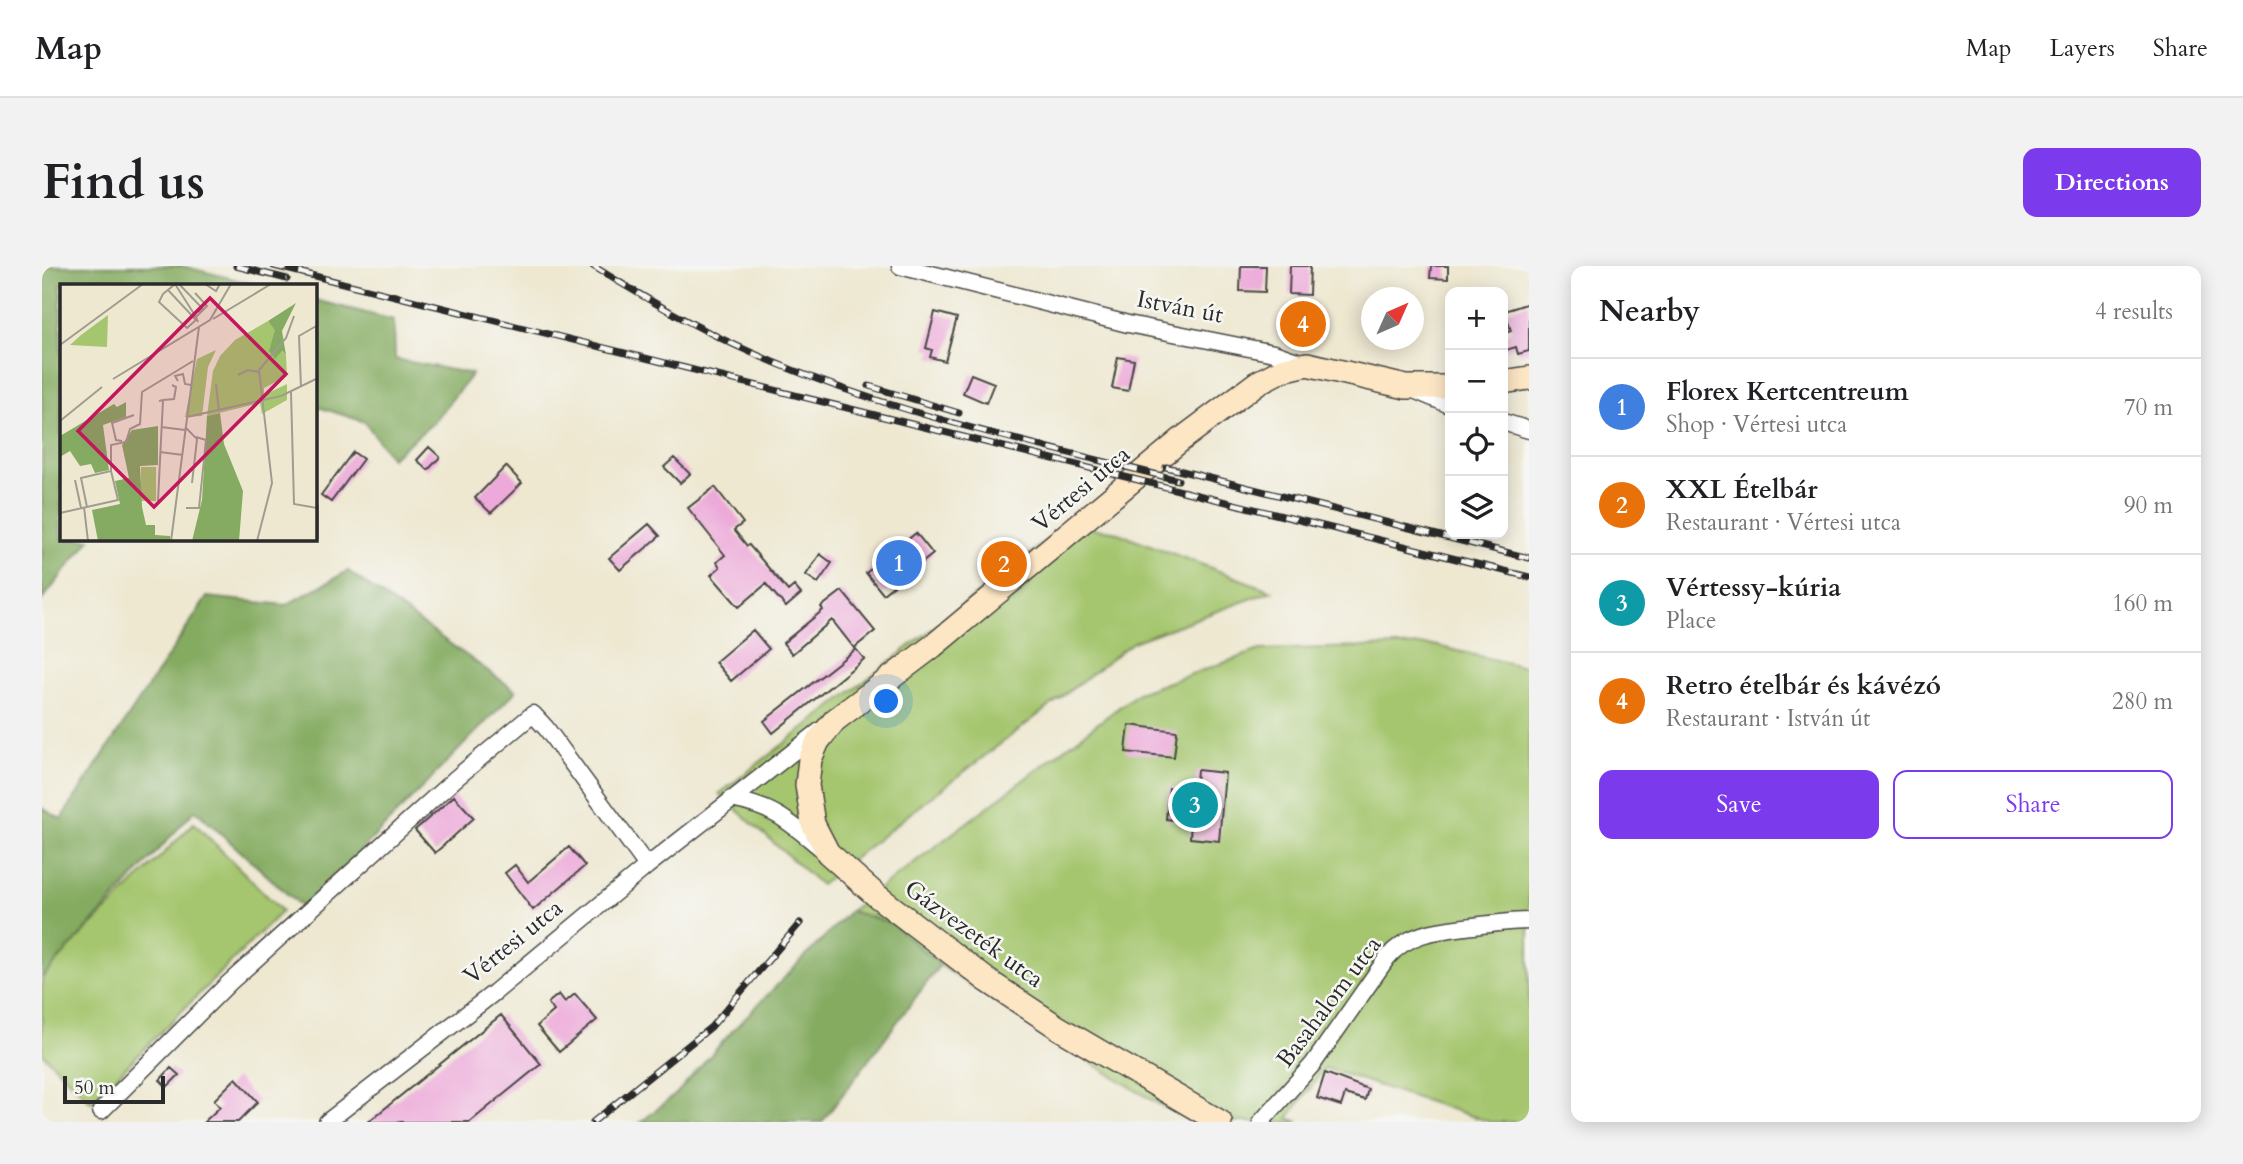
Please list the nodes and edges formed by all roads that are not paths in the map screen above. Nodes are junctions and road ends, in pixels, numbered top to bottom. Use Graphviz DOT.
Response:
graph roads {
  1 [pos="901,266"];
  2 [pos="1307,364"];
  3 [pos="1529,379"];
  4 [pos="1508,382"];
  5 [pos="1406,387"];
  6 [pos="1445,387"];
  7 [pos="1445,403"];
  8 [pos="1508,424"];
  9 [pos="1529,430"];
  10 [pos="835,720"];
  11 [pos="731,799"];
  12 [pos="828,853"];
  13 [pos="646,866"];
  14 [pos="1529,921"];
  15 [pos="101,1111"];
  16 [pos="327,1122"];
  17 [pos="1220,1122"];
  18 [pos="1261,1122"];
  1 -- 2 [label="street, István út"];
  2 -- 5 [label="street, István út"];
  2 -- 10 [label="street, Vértesi utca"];
  3 -- 4 [label="street"];
  5 -- 6 [label="street, István út"];
  5 -- 7 [label="street"];
  8 -- 9 [label="street"];
  10 -- 11 [label="street, Vértesi utca"];
  10 -- 12 [label="street, Gázvezeték utca"];
  11 -- 12 [label="street"];
  11 -- 13 [label="street, Vértesi utca"];
  12 -- 17 [label="street, Gázvezeték utca"];
  13 -- 15 [label="street"];
  13 -- 16 [label="street, Vértesi utca"];
  14 -- 18 [label="street, Basahalom utca"];
}
